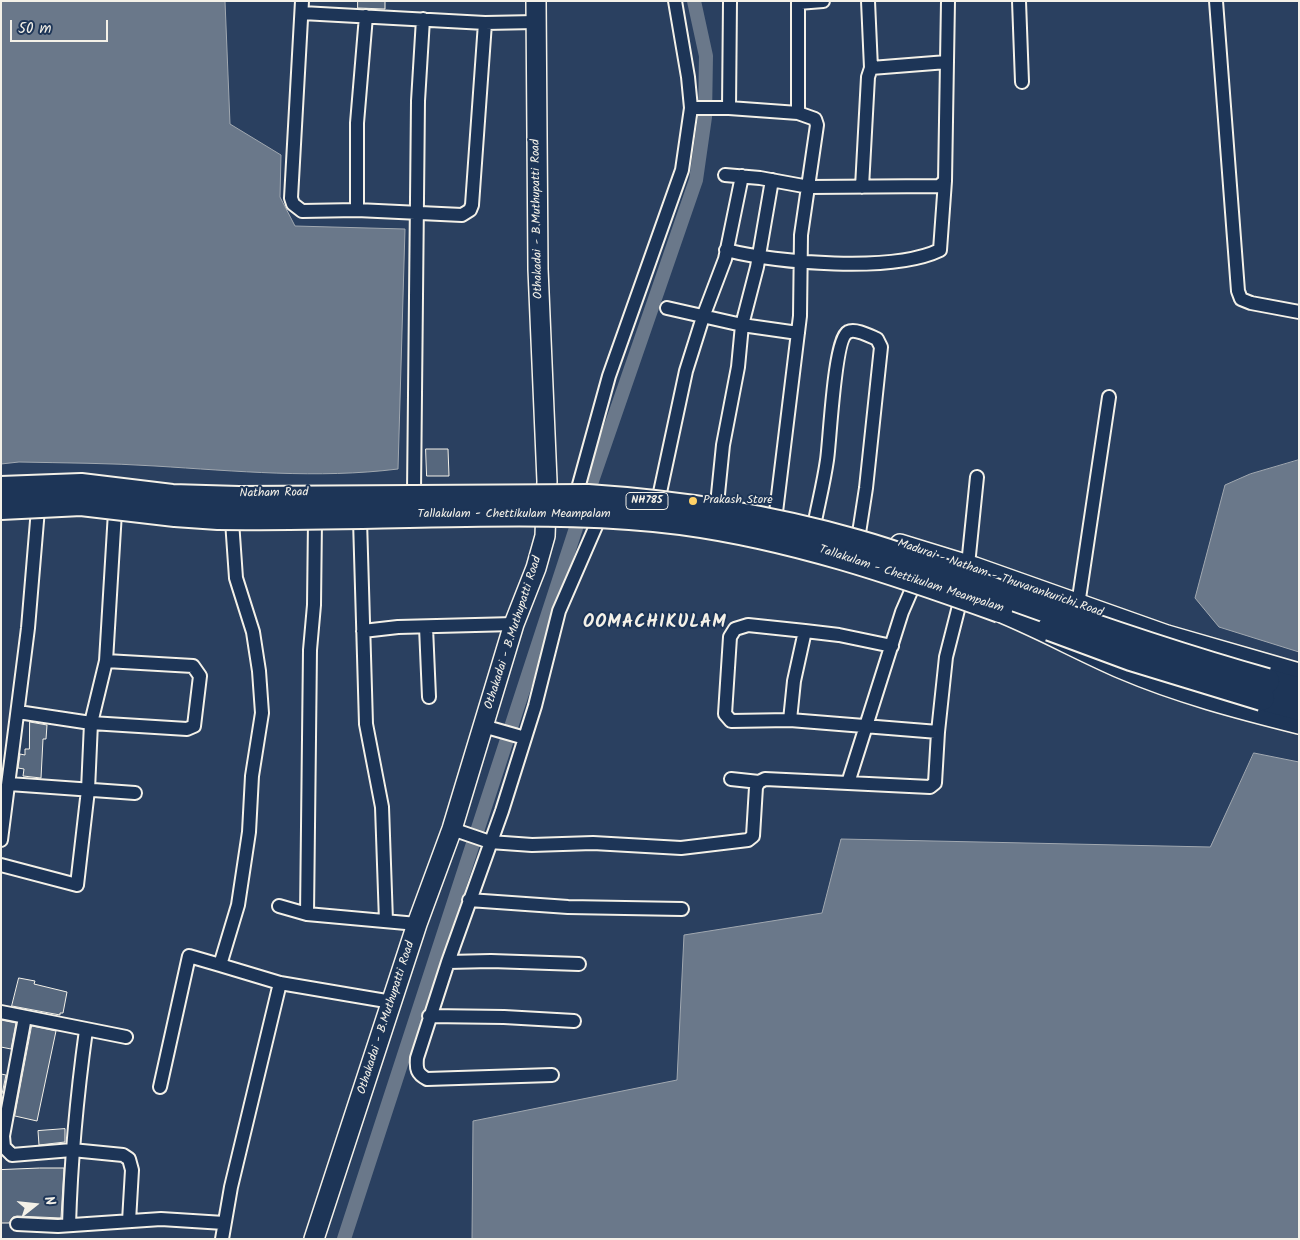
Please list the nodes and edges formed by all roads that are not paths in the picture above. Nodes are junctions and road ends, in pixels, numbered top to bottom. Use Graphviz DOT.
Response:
graph roads {
  1 [pos="536,1"];
  2 [pos="675,1"];
  3 [pos="730,1"];
  4 [pos="822,1"];
  5 [pos="868,1"];
  6 [pos="948,1"];
  7 [pos="1019,1"];
  8 [pos="1216,1"];
  9 [pos="798,2"];
  10 [pos="302,7"];
  11 [pos="366,16"];
  12 [pos="423,19"];
  13 [pos="536,22"];
  14 [pos="484,23"];
  15 [pos="947,62"];
  16 [pos="871,68"];
  17 [pos="1022,82"];
  18 [pos="696,108"];
  19 [pos="723,109"];
  20 [pos="798,113"];
  21 [pos="725,175"];
  22 [pos="742,176"];
  23 [pos="772,180"];
  24 [pos="945,181"];
  25 [pos="809,187"];
  26 [pos="862,187"];
  27 [pos="356,210"];
  28 [pos="416,213"];
  29 [pos="726,250"];
  30 [pos="758,258"];
  31 [pos="802,262"];
  32 [pos="667,308"];
  33 [pos="1299,312"];
  34 [pos="703,317"];
  35 [pos="742,325"];
  36 [pos="798,332"];
  37 [pos="1109,397"];
  38 [pos="976,477"];
  39 [pos="1,484"];
  40 [pos="1,489"];
  41 [pos="547,491"];
  42 [pos="414,492"];
  43 [pos="577,492"];
  44 [pos="659,497"];
  45 [pos="717,504"];
  46 [pos="1,507"];
  47 [pos="38,508"];
  48 [pos="1,512"];
  49 [pos="115,512"];
  50 [pos="776,512"];
  51 [pos="547,517"];
  52 [pos="599,519"];
  53 [pos="315,520"];
  54 [pos="360,520"];
  55 [pos="232,521"];
  56 [pos="815,521"];
  57 [pos="859,533"];
  58 [pos="968,565"];
  59 [pos="915,582"];
  60 [pos="962,598"];
  61 [pos="1078,605"];
  62 [pos="514,624"];
  63 [pos="426,627"];
  64 [pos="805,631"];
  65 [pos="363,632"];
  66 [pos="892,646"];
  67 [pos="106,662"];
  68 [pos="1299,673"];
  69 [pos="1264,690"];
  70 [pos="1299,690"];
  71 [pos="429,697"];
  72 [pos="1299,708"];
  73 [pos="18,712"];
  74 [pos="790,720"];
  75 [pos="91,723"];
  76 [pos="1299,724"];
  77 [pos="484,726"];
  78 [pos="865,728"];
  79 [pos="938,732"];
  80 [pos="514,734"];
  81 [pos="731,779"];
  82 [pos="759,782"];
  83 [pos="848,783"];
  84 [pos="9,784"];
  85 [pos="88,790"];
  86 [pos="135,793"];
  87 [pos="452,829"];
  88 [pos="479,839"];
  89 [pos="1,840"];
  90 [pos="1,865"];
  91 [pos="469,900"];
  92 [pos="280,906"];
  93 [pos="682,909"];
  94 [pos="307,914"];
  95 [pos="386,921"];
  96 [pos="417,924"];
  97 [pos="448,962"];
  98 [pos="579,964"];
  99 [pos="220,965"];
  100 [pos="280,982"];
  101 [pos="392,1002"];
  102 [pos="1,1012"];
  103 [pos="430,1016"];
  104 [pos="25,1017"];
  105 [pos="574,1021"];
  106 [pos="86,1030"];
  107 [pos="126,1037"];
  108 [pos="552,1075"];
  109 [pos="160,1087"];
  110 [pos="72,1150"];
  111 [pos="128,1221"];
  112 [pos="224,1222"];
  113 [pos="17,1224"];
  114 [pos="69,1225"];
  115 [pos="222,1239"];
  116 [pos="314,1239"];
  1 -- 13 [label="main road, Othakadai - B.Muthupatti Road"];
  2 -- 18 [label="street"];
  3 -- 19 [label="street"];
  4 -- 9 [label="street"];
  5 -- 16 [label="street"];
  6 -- 15 [label="street"];
  7 -- 17 [label="street"];
  8 -- 33 [label="street"];
  9 -- 20 [label="street"];
  10 -- 11 [label="street"];
  10 -- 27 [label="street"];
  11 -- 12 [label="street"];
  11 -- 27 [label="street"];
  12 -- 14 [label="street"];
  12 -- 28 [label="street"];
  13 -- 14 [label="street"];
  13 -- 41 [label="main road, Othakadai - B.Muthupatti Road"];
  14 -- 28 [label="street"];
  15 -- 16 [label="street"];
  15 -- 24 [label="street"];
  16 -- 26 [label="street"];
  18 -- 19 [label="street"];
  18 -- 43 [label="street"];
  19 -- 20 [label="street"];
  20 -- 25 [label="street"];
  21 -- 22 [label="street"];
  22 -- 23 [label="street"];
  22 -- 29 [label="street"];
  23 -- 25 [label="street"];
  23 -- 30 [label="street"];
  24 -- 26 [label="street"];
  24 -- 31 [label="street"];
  25 -- 26 [label="street"];
  25 -- 31 [label="street"];
  27 -- 28 [label="street"];
  28 -- 42 [label="street"];
  29 -- 30 [label="street"];
  29 -- 34 [label="street"];
  30 -- 31 [label="street"];
  30 -- 35 [label="street"];
  31 -- 36 [label="street"];
  32 -- 34 [label="street"];
  34 -- 35 [label="street"];
  34 -- 44 [label="street"];
  35 -- 36 [label="street"];
  35 -- 45 [label="street"];
  36 -- 50 [label="street"];
  37 -- 61 [label="street"];
  38 -- 58 [label="street"];
  39 -- 42 [label="main road, Natham Road"];
  40 -- 69 [label="highway, Tallakulam - Chettikulam Meampalam / NH785, bridge"];
  41 -- 42 [label="main road, Natham Road"];
  41 -- 43 [label="main road, Madurai - Natham - Thuvarankurichi Road"];
  41 -- 51 [label="main road, Othakadai - B.Muthupatti Road"];
  43 -- 44 [label="main road, Madurai - Natham - Thuvarankurichi Road"];
  44 -- 45 [label="main road, Madurai - Natham - Thuvarankurichi Road"];
  45 -- 50 [label="main road, Madurai - Natham - Thuvarankurichi Road"];
  46 -- 69 [label="highway, Tallakulam - Chettikulam Meampalam / NH785, bridge"];
  47 -- 48 [label="main road"];
  47 -- 49 [label="main road"];
  47 -- 73 [label="street"];
  49 -- 55 [label="main road"];
  49 -- 67 [label="street"];
  50 -- 56 [label="main road, Madurai - Natham - Thuvarankurichi Road"];
  51 -- 52 [label="main road"];
  51 -- 54 [label="main road"];
  51 -- 62 [label="main road, Othakadai - B.Muthupatti Road"];
  52 -- 59 [label="main road"];
  52 -- 80 [label="street"];
  53 -- 54 [label="main road"];
  53 -- 55 [label="main road"];
  53 -- 94 [label="street"];
  54 -- 65 [label="street"];
  55 -- 99 [label="street"];
  56 -- 57 [label="main road, Madurai - Natham - Thuvarankurichi Road"];
  56 -- 57 [label="street"];
  57 -- 58 [label="main road, Madurai - Natham - Thuvarankurichi Road"];
  58 -- 61 [label="main road, Madurai - Natham - Thuvarankurichi Road"];
  59 -- 60 [label="main road"];
  59 -- 66 [label="street"];
  60 -- 76 [label="main road"];
  60 -- 79 [label="street"];
  61 -- 68 [label="main road, Madurai - Natham - Thuvarankurichi Road"];
  62 -- 63 [label="street"];
  62 -- 77 [label="main road, Othakadai - B.Muthupatti Road"];
  63 -- 65 [label="street"];
  63 -- 71 [label="street"];
  64 -- 66 [label="street"];
  64 -- 74 [label="street"];
  64 -- 74 [label="street"];
  65 -- 95 [label="street"];
  66 -- 78 [label="street"];
  67 -- 75 [label="street"];
  67 -- 75 [label="street"];
  69 -- 70 [label="highway, Tallakulam - Chettikulam Meampalam / NH785"];
  69 -- 72 [label="highway, Tallakulam - Chettikulam Meampalam / NH785"];
  73 -- 75 [label="street"];
  73 -- 84 [label="street"];
  74 -- 78 [label="street"];
  75 -- 85 [label="street"];
  77 -- 80 [label="street"];
  77 -- 87 [label="main road, Othakadai - B.Muthupatti Road"];
  78 -- 79 [label="street"];
  78 -- 83 [label="street"];
  79 -- 83 [label="street"];
  80 -- 88 [label="street"];
  81 -- 82 [label="street"];
  82 -- 83 [label="street"];
  82 -- 88 [label="street"];
  84 -- 85 [label="street"];
  84 -- 89 [label="street"];
  85 -- 86 [label="street"];
  85 -- 90 [label="street"];
  87 -- 88 [label="street"];
  87 -- 96 [label="main road, Othakadai - B.Muthupatti Road"];
  88 -- 91 [label="street"];
  91 -- 93 [label="street"];
  91 -- 97 [label="street"];
  92 -- 94 [label="street"];
  94 -- 95 [label="street"];
  95 -- 96 [label="street"];
  96 -- 101 [label="main road, Othakadai - B.Muthupatti Road"];
  97 -- 98 [label="street"];
  97 -- 103 [label="street"];
  99 -- 100 [label="street"];
  99 -- 109 [label="street"];
  100 -- 101 [label="street"];
  100 -- 112 [label="street"];
  101 -- 116 [label="main road, Othakadai - B.Muthupatti Road"];
  102 -- 104 [label="street"];
  103 -- 105 [label="street"];
  103 -- 108 [label="street"];
  104 -- 106 [label="street"];
  104 -- 110 [label="street"];
  106 -- 107 [label="street"];
  106 -- 110 [label="street"];
  110 -- 111 [label="street"];
  110 -- 114 [label="street"];
  111 -- 112 [label="street"];
  111 -- 114 [label="street"];
  112 -- 115 [label="street"];
  113 -- 114 [label="street"];
}
